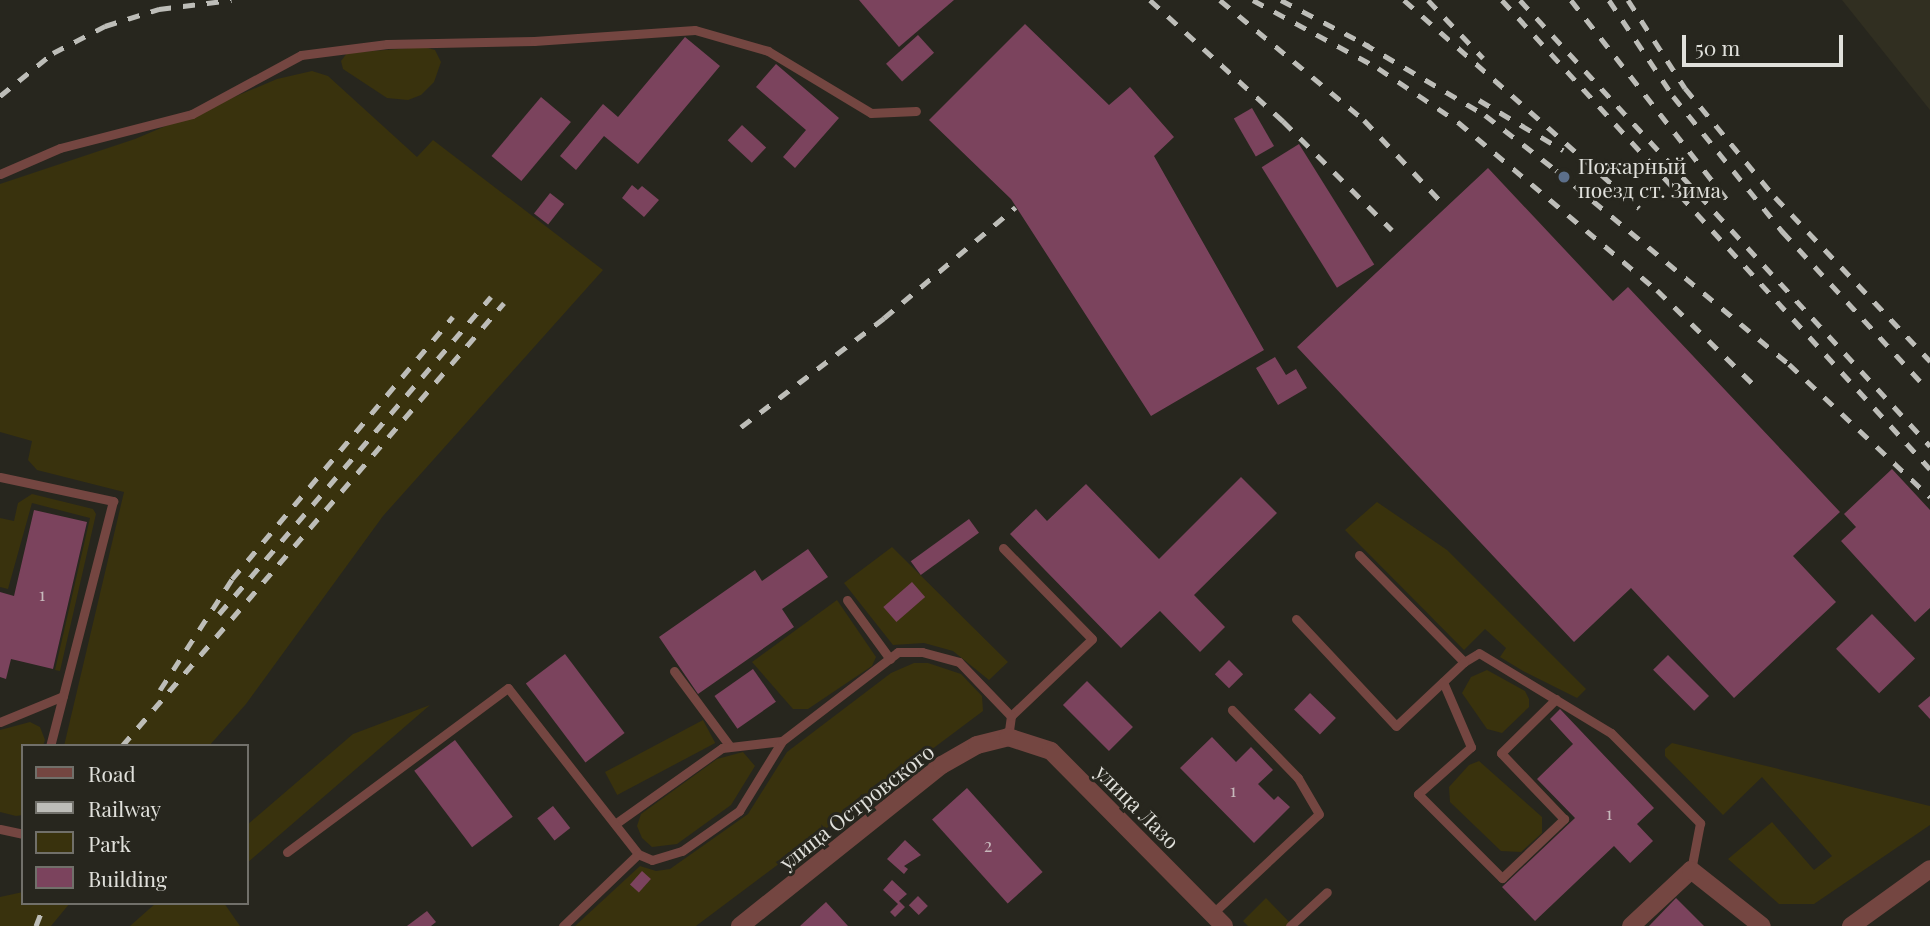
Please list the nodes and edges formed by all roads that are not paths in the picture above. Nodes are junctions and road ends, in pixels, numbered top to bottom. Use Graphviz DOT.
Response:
graph roads {
  1 [pos="916,111"];
  2 [pos="0,174"];
  3 [pos="0,477"];
  4 [pos="1003,548"];
  5 [pos="1359,555"];
  6 [pos="847,600"];
  7 [pos="1296,619"];
  8 [pos="890,659"];
  9 [pos="1464,662"];
  10 [pos="674,671"];
  11 [pos="1443,682"];
  12 [pos="63,695"];
  13 [pos="1556,699"];
  14 [pos="1232,710"];
  15 [pos="1011,716"];
  16 [pos="0,722"];
  17 [pos="1008,737"];
  18 [pos="782,741"];
  19 [pos="51,744"];
  20 [pos="729,745"];
  21 [pos="615,824"];
  22 [pos="0,829"];
  23 [pos="21,834"];
  24 [pos="287,852"];
  25 [pos="638,854"];
  26 [pos="1930,869"];
  27 [pos="1691,870"];
  28 [pos="1327,892"];
  29 [pos="1212,922"];
  30 [pos="563,926"];
  31 [pos="740,926"];
  32 [pos="1290,926"];
  33 [pos="1630,926"];
  34 [pos="1762,926"];
  35 [pos="1851,926"];
  1 -- 2 [label="lane"];
  3 -- 12 [label="lane"];
  4 -- 15 [label="lane"];
  5 -- 9 [label="lane"];
  6 -- 8 [label="lane"];
  7 -- 11 [label="lane"];
  8 -- 15 [label="lane"];
  8 -- 18 [label="lane"];
  9 -- 11 [label="lane"];
  9 -- 13 [label="lane"];
  10 -- 20 [label="lane"];
  11 -- 13 [label="lane"];
  12 -- 16 [label="lane"];
  12 -- 19 [label="lane"];
  13 -- 27 [label="lane"];
  14 -- 29 [label="lane"];
  15 -- 17 [label="lane"];
  17 -- 29 [label="street, улица Лазо"];
  17 -- 31 [label="street, улица Островского"];
  18 -- 20 [label="lane"];
  18 -- 25 [label="lane"];
  20 -- 21 [label="lane"];
  21 -- 24 [label="lane"];
  21 -- 25 [label="lane"];
  22 -- 23 [label="lane"];
  25 -- 30 [label="lane"];
  26 -- 35 [label="street"];
  27 -- 33 [label="street"];
  27 -- 34 [label="street"];
  28 -- 32 [label="lane"];
}
